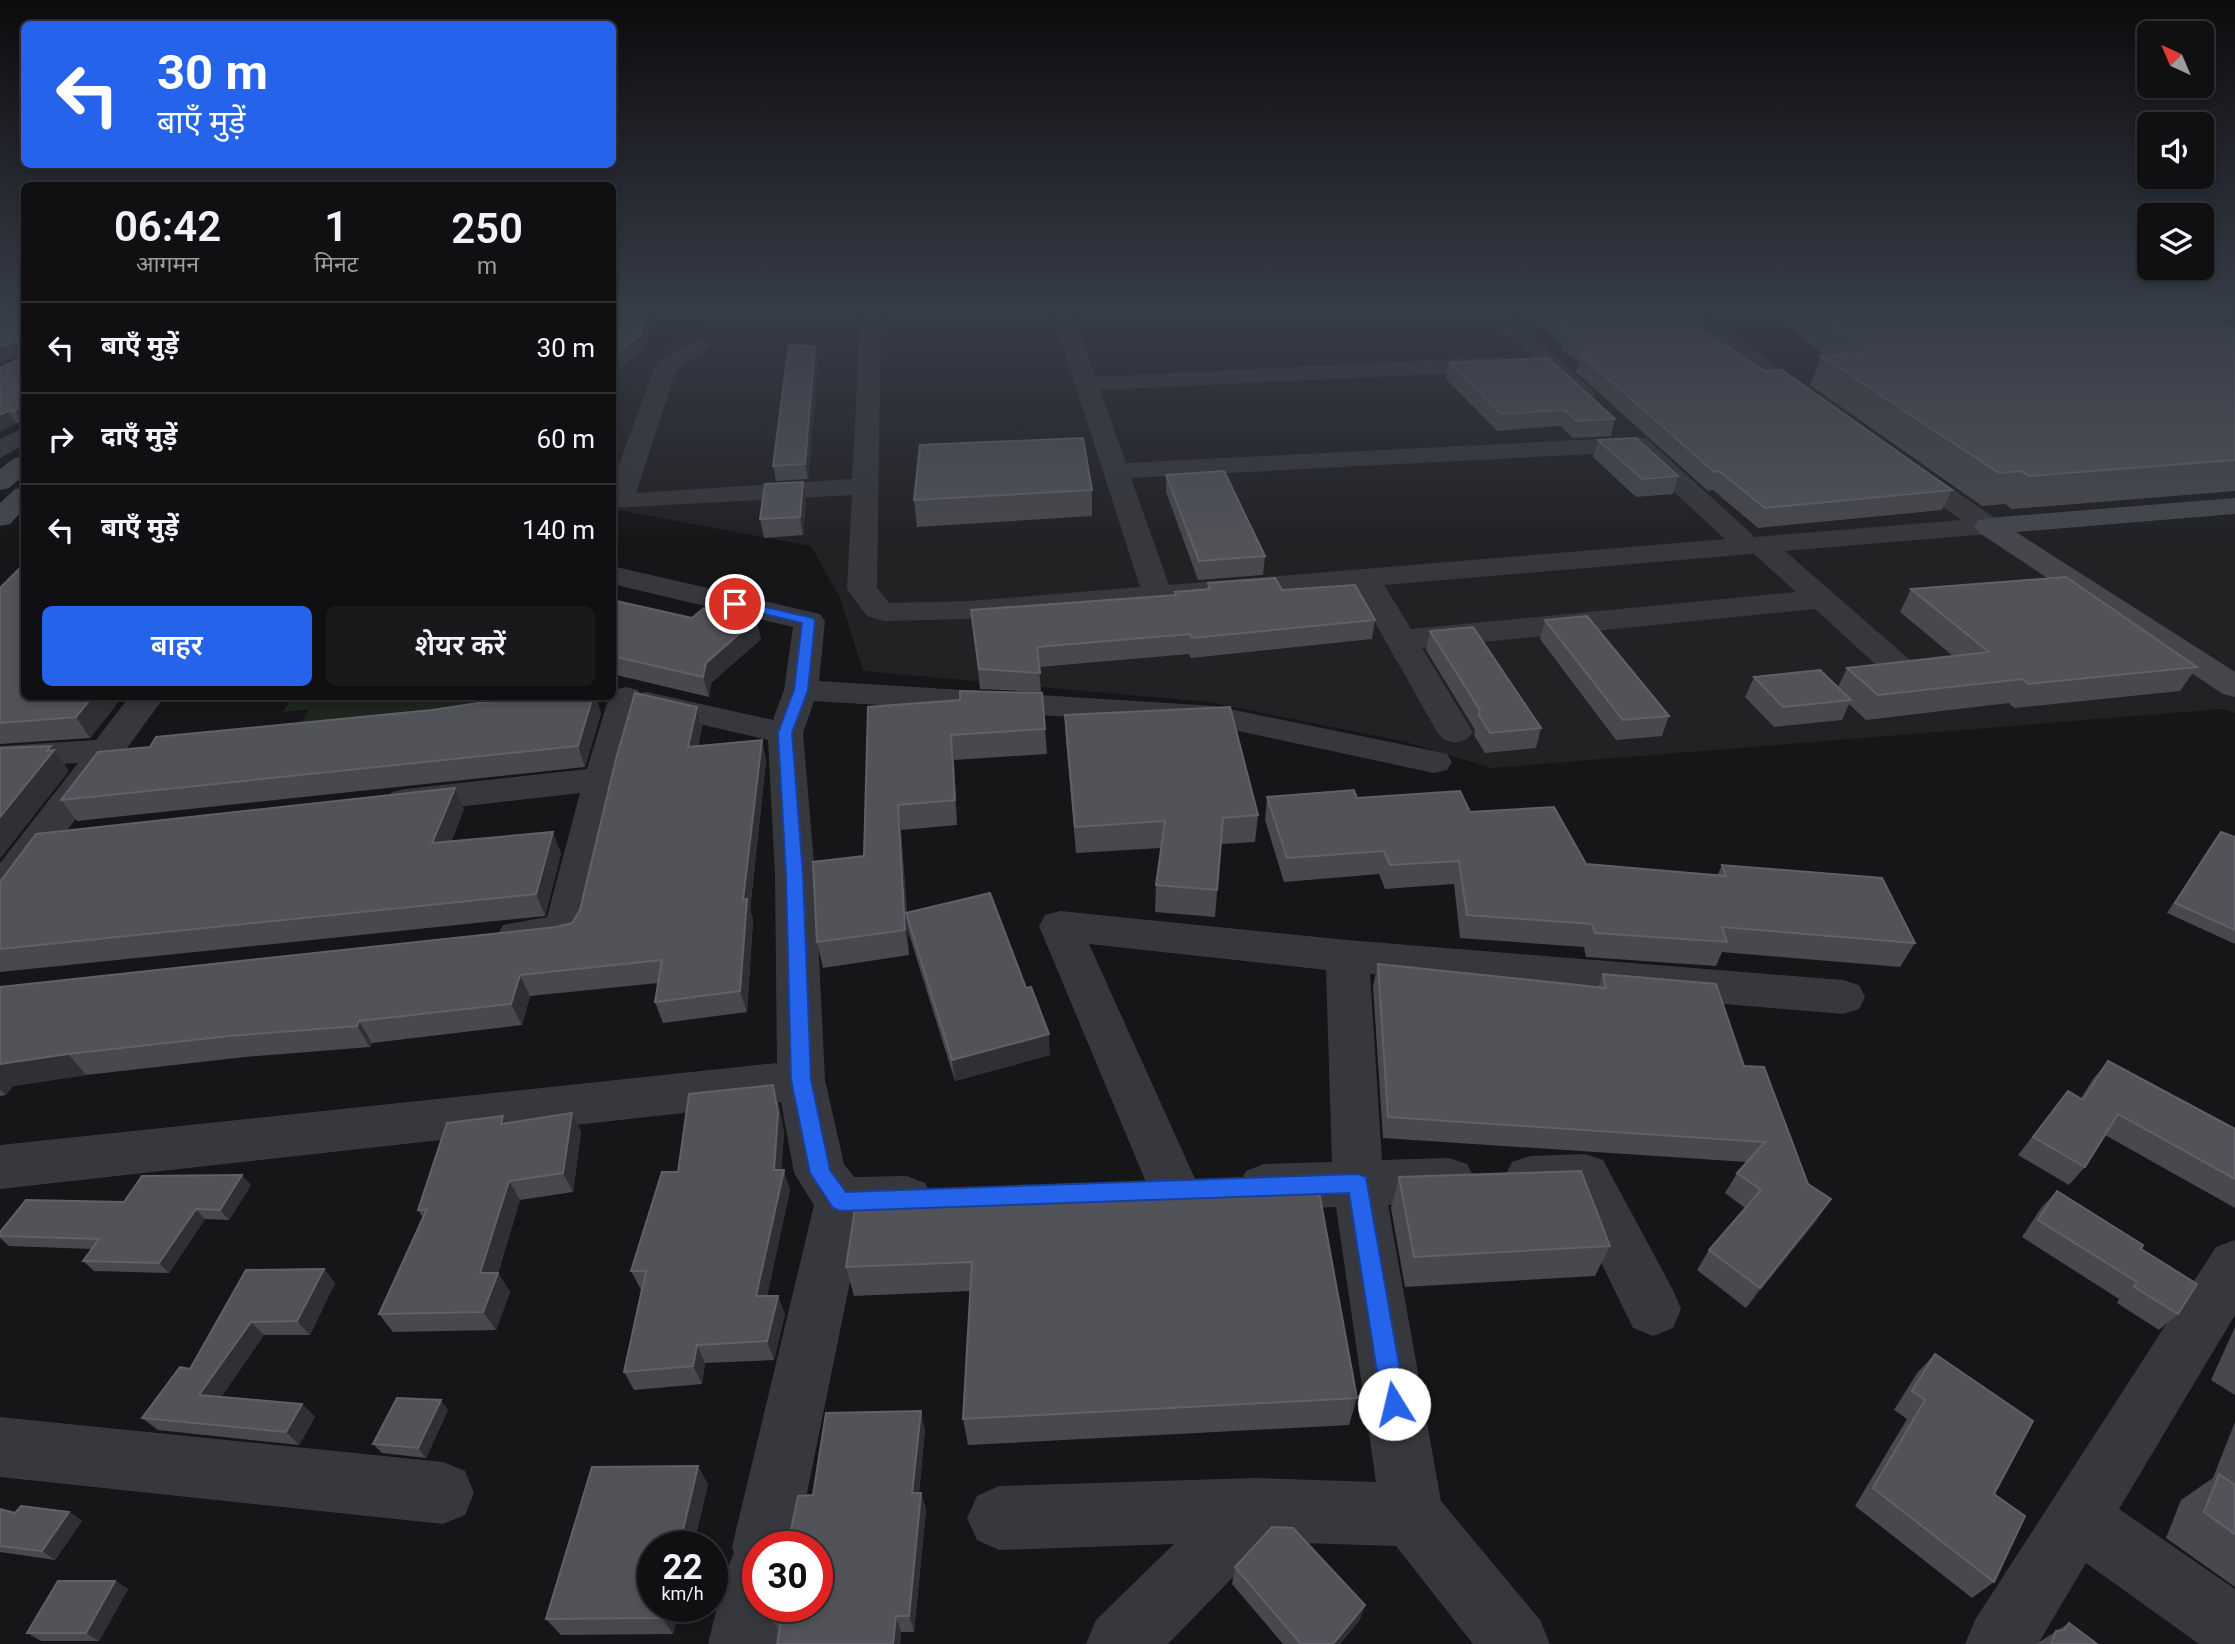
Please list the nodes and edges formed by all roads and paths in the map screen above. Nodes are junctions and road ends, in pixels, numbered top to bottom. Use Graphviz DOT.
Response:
graph roads {
  1 [pos="659,389"];
  2 [pos="868,389"];
  3 [pos="1089,389"];
  4 [pos="1578,389"];
  5 [pos="1795,389"];
  6 [pos="1598,407"];
  7 [pos="1832,415"];
  8 [pos="1618,426"];
  9 [pos="21,437"];
  10 [pos="1638,444"];
  11 [pos="0,450"];
  12 [pos="1888,455"];
  13 [pos="21,465"];
  14 [pos="1116,471"];
  15 [pos="0,482"];
  16 [pos="865,486"];
  17 [pos="21,498"];
  18 [pos="2235,506"];
  19 [pos="0,518"];
  20 [pos="1988,526"];
  21 [pos="1755,545"];
  22 [pos="616,576"];
  23 [pos="1364,577"];
  24 [pos="1157,594"];
  25 [pos="1822,599"];
  26 [pos="1401,640"];
  27 [pos="1898,667"];
  28 [pos="2235,687"];
  29 [pos="801,690"];
  30 [pos="620,696"];
  31 [pos="145,700"];
  32 [pos="1455,732"];
  33 [pos="785,733"];
  34 [pos="107,750"];
  35 [pos="0,757"];
  36 [pos="1434,762"];
  37 [pos="602,779"];
  38 [pos="368,805"];
  39 [pos="80,837"];
  40 [pos="38,841"];
  41 [pos="0,892"];
  42 [pos="482,940"];
  43 [pos="1347,956"];
  44 [pos="1843,997"];
  45 [pos="801,1080"];
  46 [pos="0,1167"];
  47 [pos="1358,1183"];
  48 [pos="952,1198"];
  49 [pos="841,1201"];
  50 [pos="2229,1286"];
  51 [pos="1653,1309"];
  52 [pos="0,1447"];
  53 [pos="443,1493"];
  54 [pos="1254,1510"];
  55 [pos="1412,1515"];
  56 [pos="999,1518"];
  57 [pos="2077,1518"];
  58 [pos="768,1531"];
  59 [pos="747,1622"];
  60 [pos="2235,1629"];
  61 [pos="742,1644"];
  62 [pos="1121,1644"];
  63 [pos="1516,1644"];
  64 [pos="1999,1644"];
  1 -- 16 [label="street"];
  2 -- 16 [label="street"];
  3 -- 14 [label="street"];
  4 -- 6 [label="street"];
  5 -- 7 [label="street"];
  8 -- 10 [label="street"];
  9 -- 11 [label="street"];
  10 -- 14 [label="street"];
  10 -- 21 [label="street"];
  12 -- 20 [label="street"];
  13 -- 15 [label="street"];
  14 -- 24 [label="street"];
  16 -- 24 [label="street"];
  17 -- 19 [label="street"];
  18 -- 20 [label="street"];
  20 -- 21 [label="street"];
  20 -- 28 [label="street"];
  21 -- 23 [label="street"];
  21 -- 25 [label="street"];
  22 -- 29 [label="street"];
  23 -- 24 [label="street"];
  23 -- 26 [label="street"];
  25 -- 26 [label="street"];
  25 -- 27 [label="street"];
  26 -- 32 [label="street"];
  29 -- 33 [label="street"];
  29 -- 36 [label="street"];
  30 -- 33 [label="street"];
  30 -- 37 [label="street"];
  31 -- 34 [label="street"];
  33 -- 45 [label="street"];
  34 -- 35 [label="street"];
  34 -- 40 [label="street"];
  37 -- 38 [label="street"];
  37 -- 42 [label="street"];
  39 -- 40 [label="street"];
  40 -- 41 [label="street"];
  43 -- 44 [label="street"];
  43 -- 47 [label="street"];
  43 -- 47 [label="street"];
  45 -- 46 [label="street"];
  45 -- 49 [label="street"];
  47 -- 51 [label="street"];
  47 -- 55 [label="street"];
  48 -- 49 [label="street"];
  49 -- 58 [label="street"];
  50 -- 57 [label="street"];
  52 -- 53 [label="street"];
  54 -- 55 [label="street"];
  54 -- 56 [label="street"];
  54 -- 62 [label="street"];
  55 -- 63 [label="street"];
  57 -- 60 [label="street"];
  57 -- 64 [label="street"];
  59 -- 61 [label="street"];
}
